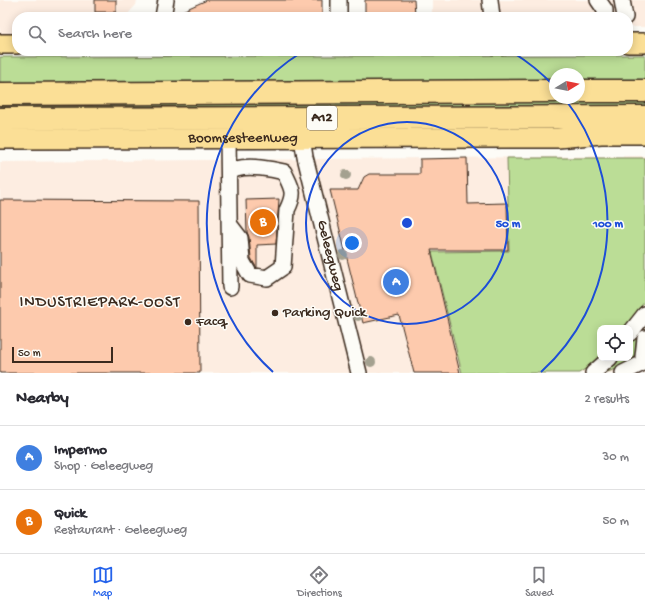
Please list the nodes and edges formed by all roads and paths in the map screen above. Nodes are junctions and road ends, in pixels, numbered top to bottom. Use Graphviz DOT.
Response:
graph roads {
  1 [pos="166,0"];
  2 [pos="339,0"];
  3 [pos="598,0"];
  4 [pos="622,0"];
  5 [pos="164,12"];
  6 [pos="339,12"];
  7 [pos="605,12"];
  8 [pos="624,12"];
  9 [pos="0,44"];
  10 [pos="12,44"];
  11 [pos="549,91"];
  12 [pos="585,91"];
  13 [pos="645,91"];
  14 [pos="0,94"];
  15 [pos="645,117"];
  16 [pos="0,119"];
  17 [pos="645,134"];
  18 [pos="228,138"];
  19 [pos="302,138"];
  20 [pos="558,138"];
  21 [pos="0,139"];
  22 [pos="645,143"];
  23 [pos="229,174"];
  24 [pos="230,225"];
  25 [pos="230,287"];
  26 [pos="645,314"];
  27 [pos="633,329"];
  28 [pos="645,338"];
  29 [pos="607,361"];
  30 [pos="644,362"];
  31 [pos="359,373"];
  32 [pos="593,373"];
  33 [pos="623,373"];
  1 -- 5 [label="street"];
  2 -- 6 [label="street"];
  3 -- 7 [label="street"];
  4 -- 8 [label="street"];
  9 -- 10 [label="main road"];
  11 -- 14 [label="highway, A12"];
  12 -- 13 [label="highway"];
  15 -- 16 [label="highway, A12"];
  17 -- 20 [label="main road, Boomsesteenweg"];
  18 -- 19 [label="main road, Boomsesteenweg"];
  18 -- 21 [label="main road, Boomsesteenweg"];
  18 -- 23 [label="street"];
  19 -- 20 [label="main road, Boomsesteenweg"];
  19 -- 31 [label="street, Geleegweg"];
  20 -- 22 [label="main road, Boomsesteenweg"];
  23 -- 24 [label="street"];
  23 -- 24 [label="street"];
  24 -- 25 [label="street"];
  26 -- 27 [label="street"];
  28 -- 30 [label="street"];
  29 -- 32 [label="street"];
  30 -- 33 [label="street"];
}
